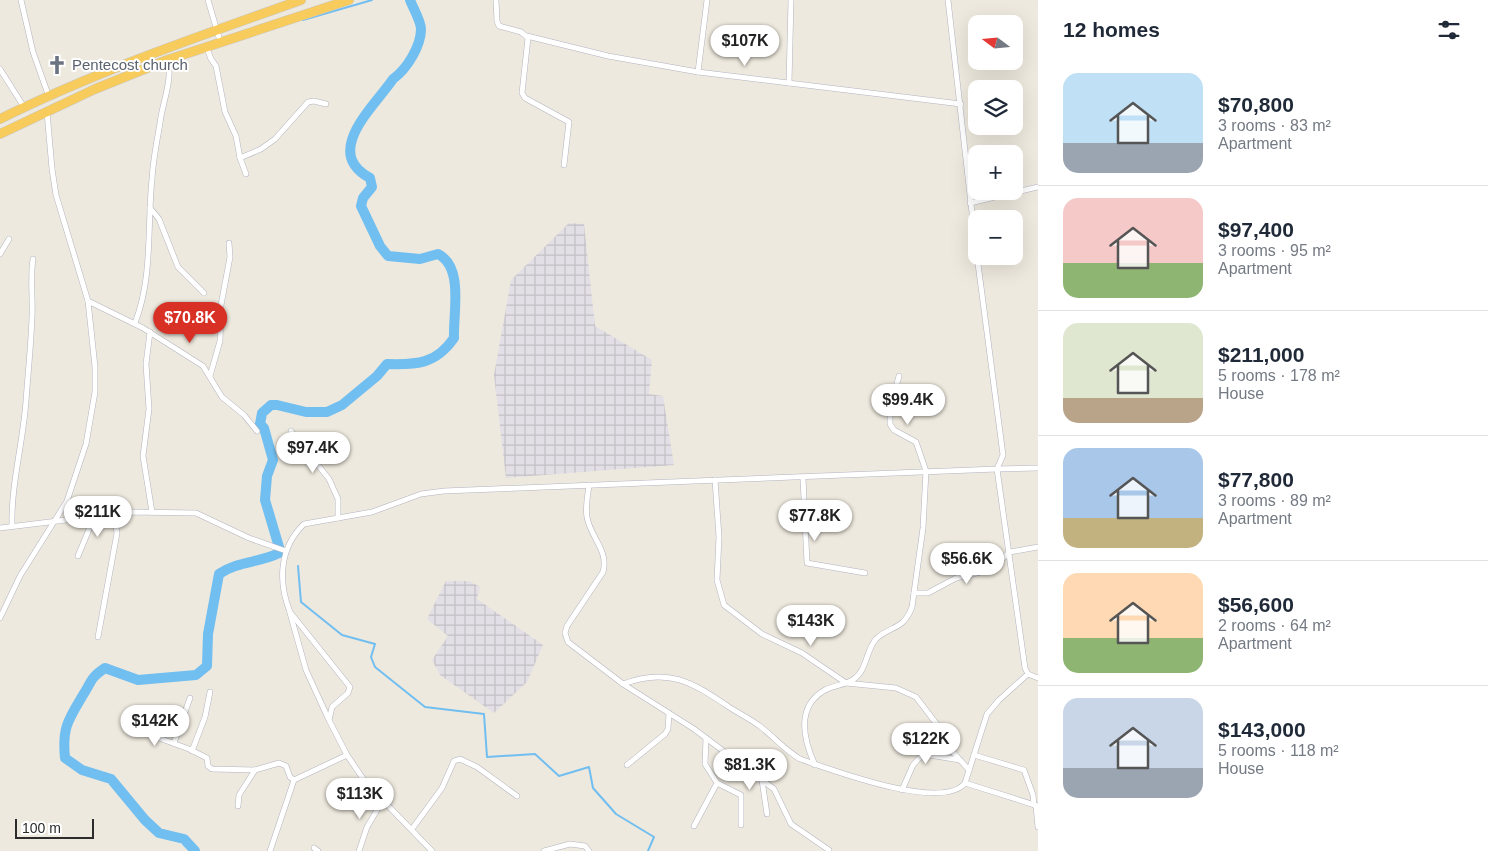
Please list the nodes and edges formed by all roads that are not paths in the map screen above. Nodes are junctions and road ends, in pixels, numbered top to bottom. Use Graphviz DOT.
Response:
graph roads {
  1 [pos="21,0"];
  2 [pos="208,0"];
  3 [pos="302,0"];
  4 [pos="349,0"];
  5 [pos="496,0"];
  6 [pos="707,0"];
  7 [pos="791,0"];
  8 [pos="948,0"];
  9 [pos="217,30"];
  10 [pos="527,36"];
  11 [pos="220,41"];
  12 [pos="206,46"];
  13 [pos="167,60"];
  14 [pos="0,69"];
  15 [pos="698,72"];
  16 [pos="788,83"];
  17 [pos="49,97"];
  18 [pos="326,104"];
  19 [pos="961,104"];
  20 [pos="24,107"];
  21 [pos="47,112"];
  22 [pos="0,119"];
  23 [pos="0,134"];
  24 [pos="240,158"];
  25 [pos="564,165"];
  26 [pos="246,174"];
  27 [pos="1038,187"];
  28 [pos="970,203"];
  29 [pos="150,208"];
  30 [pos="971,210"];
  31 [pos="10,239"];
  32 [pos="229,243"];
  33 [pos="0,254"];
  34 [pos="33,259"];
  35 [pos="979,265"];
  36 [pos="204,292"];
  37 [pos="88,301"];
  38 [pos="135,323"];
  39 [pos="150,332"];
  40 [pos="899,376"];
  41 [pos="210,377"];
  42 [pos="257,431"];
  43 [pos="291,431"];
  44 [pos="997,468"];
  45 [pos="1038,468"];
  46 [pos="926,471"];
  47 [pos="803,478"];
  48 [pos="715,480"];
  49 [pos="589,485"];
  50 [pos="152,512"];
  51 [pos="107,515"];
  52 [pos="88,517"];
  53 [pos="338,518"];
  54 [pos="56,521"];
  55 [pos="12,526"];
  56 [pos="0,528"];
  57 [pos="1038,547"];
  58 [pos="286,551"];
  59 [pos="1010,552"];
  60 [pos="78,556"];
  61 [pos="865,572"];
  62 [pos="914,594"];
  63 [pos="290,612"];
  64 [pos="0,618"];
  65 [pos="98,637"];
  66 [pos="1028,674"];
  67 [pos="1038,678"];
  68 [pos="846,683"];
  69 [pos="623,684"];
  70 [pos="210,692"];
  71 [pos="190,698"];
  72 [pos="669,713"];
  73 [pos="329,720"];
  74 [pos="126,726"];
  75 [pos="706,738"];
  76 [pos="174,743"];
  77 [pos="192,751"];
  78 [pos="347,755"];
  79 [pos="974,755"];
  80 [pos="960,760"];
  81 [pos="627,765"];
  82 [pos="815,765"];
  83 [pos="255,770"];
  84 [pos="970,770"];
  85 [pos="294,780"];
  86 [pos="762,780"];
  87 [pos="717,783"];
  88 [pos="965,783"];
  89 [pos="902,790"];
  90 [pos="517,796"];
  91 [pos="383,800"];
  92 [pos="238,806"];
  93 [pos="1036,806"];
  94 [pos="767,814"];
  95 [pos="740,825"];
  96 [pos="694,826"];
  97 [pos="1038,827"];
  98 [pos="412,829"];
  99 [pos="558,849"];
  100 [pos="829,850"];
  101 [pos="270,851"];
  102 [pos="359,851"];
  103 [pos="432,851"];
  104 [pos="544,851"];
  105 [pos="589,851"];
  1 -- 17 [label="street"];
  2 -- 9 [label="street"];
  3 -- 9 [label="highway"];
  4 -- 11 [label="highway"];
  5 -- 10 [label="street"];
  6 -- 15 [label="street"];
  7 -- 16 [label="street"];
  8 -- 19 [label="street"];
  9 -- 11 [label="street"];
  9 -- 17 [label="highway"];
  10 -- 15 [label="street"];
  10 -- 25 [label="street"];
  11 -- 12 [label="highway"];
  12 -- 13 [label="highway"];
  12 -- 24 [label="street"];
  13 -- 21 [label="highway"];
  13 -- 29 [label="street"];
  14 -- 20 [label="street"];
  15 -- 16 [label="street"];
  16 -- 19 [label="street"];
  17 -- 20 [label="highway"];
  18 -- 24 [label="street"];
  19 -- 28 [label="street"];
  20 -- 22 [label="highway"];
  21 -- 23 [label="highway"];
  21 -- 37 [label="street"];
  24 -- 26 [label="street"];
  27 -- 28 [label="street"];
  28 -- 30 [label="street"];
  29 -- 36 [label="street"];
  29 -- 38 [label="street"];
  31 -- 33 [label="street"];
  32 -- 41 [label="street"];
  34 -- 55 [label="street"];
  35 -- 44 [label="street"];
  37 -- 38 [label="street"];
  37 -- 54 [label="street"];
  38 -- 39 [label="street"];
  39 -- 41 [label="street"];
  39 -- 50 [label="street"];
  40 -- 46 [label="street"];
  41 -- 42 [label="street"];
  43 -- 53 [label="street"];
  44 -- 45 [label="street"];
  44 -- 46 [label="street"];
  44 -- 59 [label="street"];
  46 -- 47 [label="street"];
  46 -- 62 [label="street"];
  47 -- 48 [label="street"];
  47 -- 61 [label="street"];
  48 -- 49 [label="street"];
  48 -- 68 [label="street"];
  49 -- 53 [label="street"];
  49 -- 69 [label="street"];
  50 -- 51 [label="street"];
  50 -- 58 [label="street"];
  51 -- 52 [label="street"];
  51 -- 65 [label="street"];
  52 -- 54 [label="street"];
  52 -- 60 [label="street"];
  53 -- 58 [label="street"];
  54 -- 55 [label="street"];
  54 -- 64 [label="street"];
  55 -- 56 [label="street"];
  57 -- 59 [label="street"];
  58 -- 63 [label="street"];
  59 -- 62 [label="street"];
  59 -- 66 [label="street"];
  62 -- 68 [label="street"];
  63 -- 73 [label="street"];
  63 -- 73 [label="street"];
  66 -- 67 [label="street"];
  66 -- 79 [label="street"];
  68 -- 80 [label="street"];
  68 -- 82 [label="street"];
  69 -- 72 [label="street"];
  69 -- 82 [label="street"];
  70 -- 77 [label="street"];
  71 -- 76 [label="street"];
  72 -- 75 [label="street"];
  72 -- 81 [label="street"];
  73 -- 78 [label="street"];
  74 -- 76 [label="street"];
  75 -- 86 [label="street"];
  75 -- 87 [label="street"];
  76 -- 77 [label="street"];
  77 -- 83 [label="street"];
  78 -- 85 [label="street"];
  78 -- 91 [label="street"];
  79 -- 84 [label="street"];
  79 -- 93 [label="street"];
  80 -- 84 [label="street"];
  80 -- 89 [label="street"];
  82 -- 89 [label="street"];
  83 -- 85 [label="street"];
  83 -- 92 [label="street"];
  84 -- 88 [label="street"];
  85 -- 101 [label="street"];
  86 -- 94 [label="street"];
  86 -- 100 [label="street"];
  87 -- 95 [label="street"];
  87 -- 96 [label="street"];
  88 -- 89 [label="street"];
  88 -- 93 [label="street"];
  90 -- 98 [label="street"];
  91 -- 98 [label="street"];
  91 -- 102 [label="street"];
  93 -- 97 [label="street"];
  98 -- 103 [label="street"];
  99 -- 104 [label="street"];
  99 -- 105 [label="street"];
}
